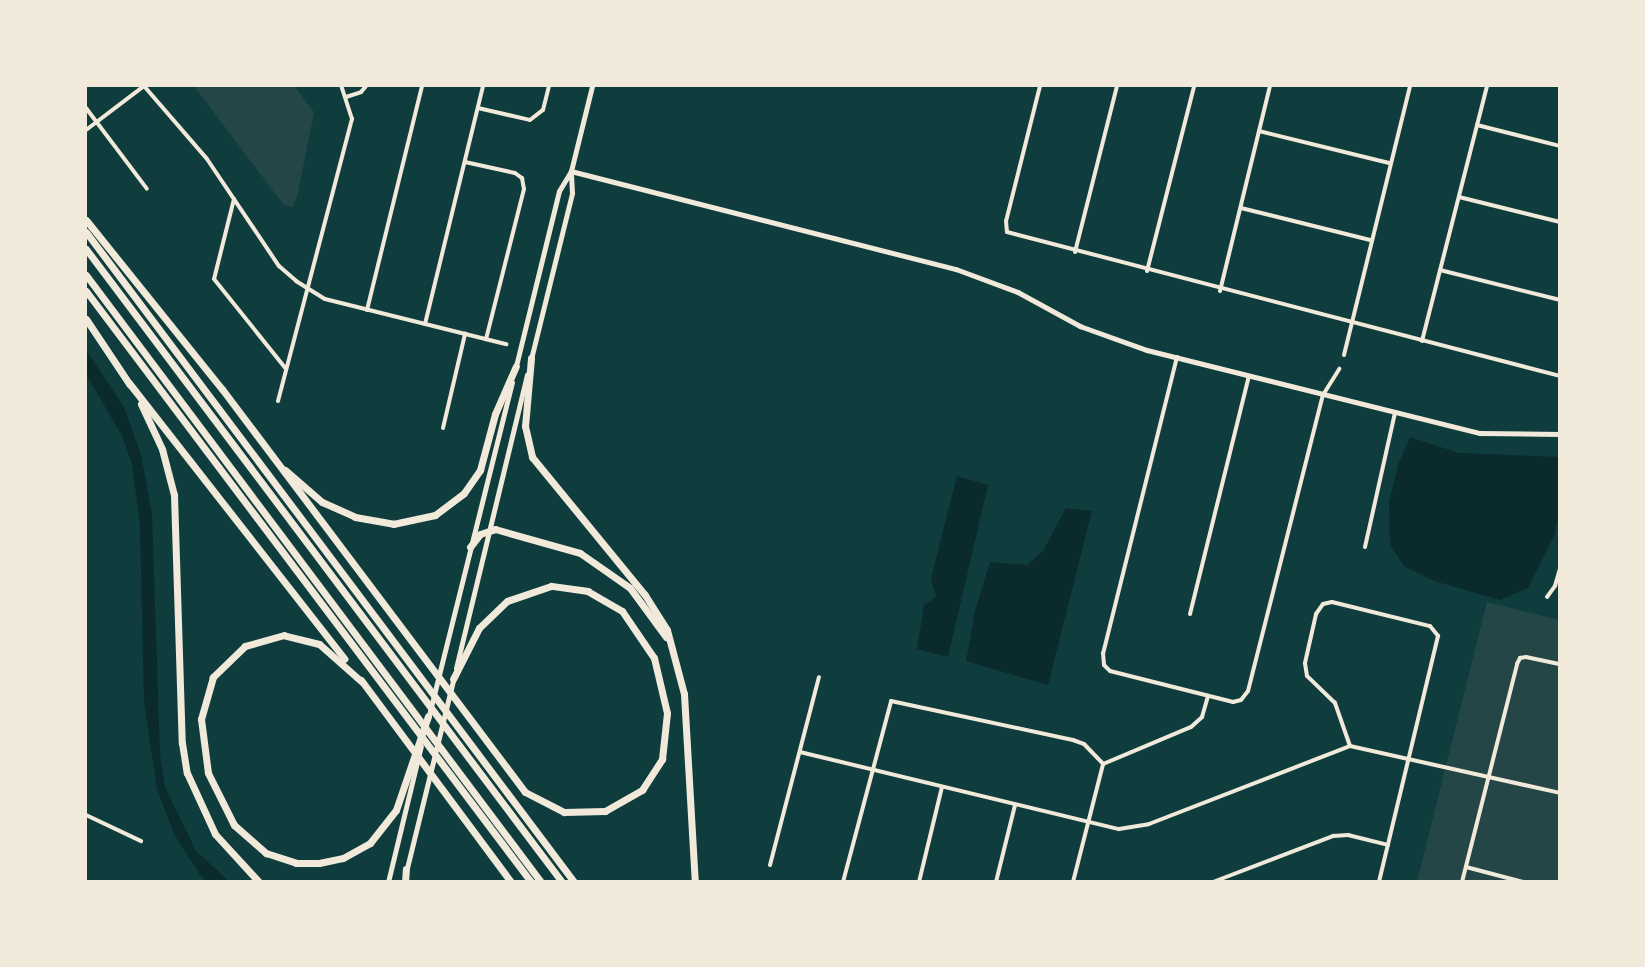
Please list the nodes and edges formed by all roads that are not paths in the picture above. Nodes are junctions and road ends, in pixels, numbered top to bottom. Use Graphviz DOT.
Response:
graph roads {
  1 [pos="144,86"];
  2 [pos="340,86"];
  3 [pos="366,86"];
  4 [pos="422,86"];
  5 [pos="483,86"];
  6 [pos="549,86"];
  7 [pos="591,86"];
  8 [pos="1040,86"];
  9 [pos="1117,86"];
  10 [pos="1194,86"];
  11 [pos="1270,86"];
  12 [pos="1410,86"];
  13 [pos="1487,86"];
  14 [pos="346,98"];
  15 [pos="86,108"];
  16 [pos="478,108"];
  17 [pos="96,122"];
  18 [pos="1477,125"];
  19 [pos="86,130"];
  20 [pos="1259,131"];
  21 [pos="1560,146"];
  22 [pos="465,162"];
  23 [pos="1389,163"];
  24 [pos="571,171"];
  25 [pos="147,189"];
  26 [pos="1459,196"];
  27 [pos="234,199"];
  28 [pos="1241,208"];
  29 [pos="86,220"];
  30 [pos="1560,222"];
  31 [pos="86,232"];
  32 [pos="1370,240"];
  33 [pos="86,249"];
  34 [pos="1075,252"];
  35 [pos="1440,270"];
  36 [pos="1147,271"];
  37 [pos="86,274"];
  38 [pos="310,290"];
  39 [pos="86,291"];
  40 [pos="1220,291"];
  41 [pos="1560,300"];
  42 [pos="367,310"];
  43 [pos="86,319"];
  44 [pos="425,324"];
  45 [pos="1351,324"];
  46 [pos="465,334"];
  47 [pos="486,339"];
  48 [pos="1422,341"];
  49 [pos="506,344"];
  50 [pos="1344,355"];
  51 [pos="1177,357"];
  52 [pos="531,358"];
  53 [pos="516,366"];
  54 [pos="286,369"];
  55 [pos="1339,369"];
  56 [pos="1249,376"];
  57 [pos="1560,376"];
  58 [pos="129,383"];
  59 [pos="1323,395"];
  60 [pos="278,401"];
  61 [pos="1395,413"];
  62 [pos="443,428"];
  63 [pos="253,431"];
  64 [pos="1560,434"];
  65 [pos="490,529"];
  66 [pos="470,547"];
  67 [pos="1365,548"];
  68 [pos="1560,568"];
  69 [pos="1547,597"];
  70 [pos="1190,614"];
  71 [pos="676,658"];
  72 [pos="1560,664"];
  73 [pos="819,677"];
  74 [pos="453,680"];
  75 [pos="362,682"];
  76 [pos="1208,696"];
  77 [pos="428,716"];
  78 [pos="1350,746"];
  79 [pos="800,752"];
  80 [pos="1411,757"];
  81 [pos="1103,764"];
  82 [pos="871,770"];
  83 [pos="1489,776"];
  84 [pos="942,787"];
  85 [pos="1560,793"];
  86 [pos="1015,805"];
  87 [pos="86,815"];
  88 [pos="1088,823"];
  89 [pos="141,841"];
  90 [pos="1388,844"];
  91 [pos="770,865"];
  92 [pos="1466,867"];
  93 [pos="406,869"];
  94 [pos="259,882"];
  95 [pos="388,882"];
  96 [pos="404,882"];
  97 [pos="511,882"];
  98 [pos="531,882"];
  99 [pos="540,882"];
  100 [pos="562,882"];
  101 [pos="574,882"];
  102 [pos="695,882"];
  103 [pos="843,882"];
  104 [pos="919,882"];
  105 [pos="996,882"];
  106 [pos="1073,882"];
  107 [pos="1213,882"];
  108 [pos="1379,882"];
  109 [pos="1462,882"];
  110 [pos="1523,882"];
  1 -- 17 [label="street"];
  1 -- 27 [label="street"];
  2 -- 14 [label="street"];
  3 -- 14 [label="street"];
  4 -- 42 [label="street"];
  5 -- 16 [label="street"];
  6 -- 16 [label="street"];
  7 -- 24 [label="main road"];
  8 -- 34 [label="street"];
  9 -- 34 [label="street"];
  10 -- 36 [label="street"];
  11 -- 20 [label="street"];
  12 -- 23 [label="street"];
  13 -- 18 [label="street"];
  14 -- 38 [label="street"];
  15 -- 17 [label="street"];
  16 -- 22 [label="street"];
  17 -- 19 [label="street"];
  17 -- 25 [label="street"];
  18 -- 21 [label="street"];
  18 -- 26 [label="street"];
  20 -- 23 [label="street"];
  20 -- 28 [label="street"];
  22 -- 44 [label="street"];
  22 -- 47 [label="street"];
  23 -- 32 [label="street"];
  24 -- 51 [label="street"];
  24 -- 52 [label="main road"];
  24 -- 53 [label="main road"];
  26 -- 30 [label="street"];
  26 -- 35 [label="street"];
  27 -- 38 [label="street"];
  27 -- 54 [label="street"];
  28 -- 32 [label="street"];
  28 -- 40 [label="street"];
  29 -- 63 [label="highway"];
  31 -- 101 [label="highway"];
  32 -- 45 [label="street"];
  33 -- 100 [label="highway"];
  34 -- 36 [label="street"];
  35 -- 41 [label="street"];
  35 -- 48 [label="street"];
  36 -- 40 [label="street"];
  37 -- 99 [label="highway"];
  38 -- 42 [label="street"];
  38 -- 54 [label="street"];
  39 -- 98 [label="highway"];
  40 -- 45 [label="street"];
  42 -- 44 [label="street"];
  43 -- 58 [label="highway"];
  44 -- 46 [label="street"];
  45 -- 48 [label="street"];
  45 -- 50 [label="street"];
  46 -- 47 [label="street"];
  46 -- 62 [label="street"];
  47 -- 49 [label="street"];
  48 -- 57 [label="street"];
  51 -- 56 [label="street"];
  51 -- 76 [label="street"];
  52 -- 65 [label="main road"];
  52 -- 71 [label="highway"];
  53 -- 63 [label="highway"];
  53 -- 66 [label="main road"];
  54 -- 60 [label="street"];
  55 -- 59 [label="street"];
  56 -- 59 [label="street"];
  56 -- 70 [label="street"];
  58 -- 75 [label="highway"];
  58 -- 94 [label="highway"];
  59 -- 61 [label="street"];
  59 -- 76 [label="street"];
  61 -- 64 [label="street"];
  61 -- 67 [label="street"];
  63 -- 74 [label="highway"];
  65 -- 66 [label="highway"];
  65 -- 71 [label="highway"];
  65 -- 74 [label="main road"];
  66 -- 77 [label="main road"];
  68 -- 69 [label="street"];
  71 -- 102 [label="highway"];
  72 -- 83 [label="street"];
  73 -- 79 [label="street"];
  74 -- 93 [label="main road"];
  75 -- 77 [label="highway"];
  75 -- 97 [label="highway"];
  76 -- 81 [label="street"];
  77 -- 95 [label="main road"];
  78 -- 80 [label="street"];
  78 -- 80 [label="street"];
  78 -- 88 [label="street"];
  79 -- 82 [label="street"];
  79 -- 91 [label="street"];
  80 -- 83 [label="street"];
  80 -- 90 [label="street"];
  81 -- 82 [label="street"];
  81 -- 88 [label="street"];
  82 -- 84 [label="street"];
  82 -- 103 [label="street"];
  83 -- 85 [label="street"];
  83 -- 92 [label="street"];
  84 -- 86 [label="street"];
  84 -- 104 [label="street"];
  86 -- 88 [label="street"];
  86 -- 105 [label="street"];
  87 -- 89 [label="street"];
  88 -- 106 [label="street"];
  90 -- 107 [label="street"];
  90 -- 108 [label="street"];
  92 -- 109 [label="street"];
  92 -- 110 [label="street"];
  93 -- 96 [label="highway"];
}
